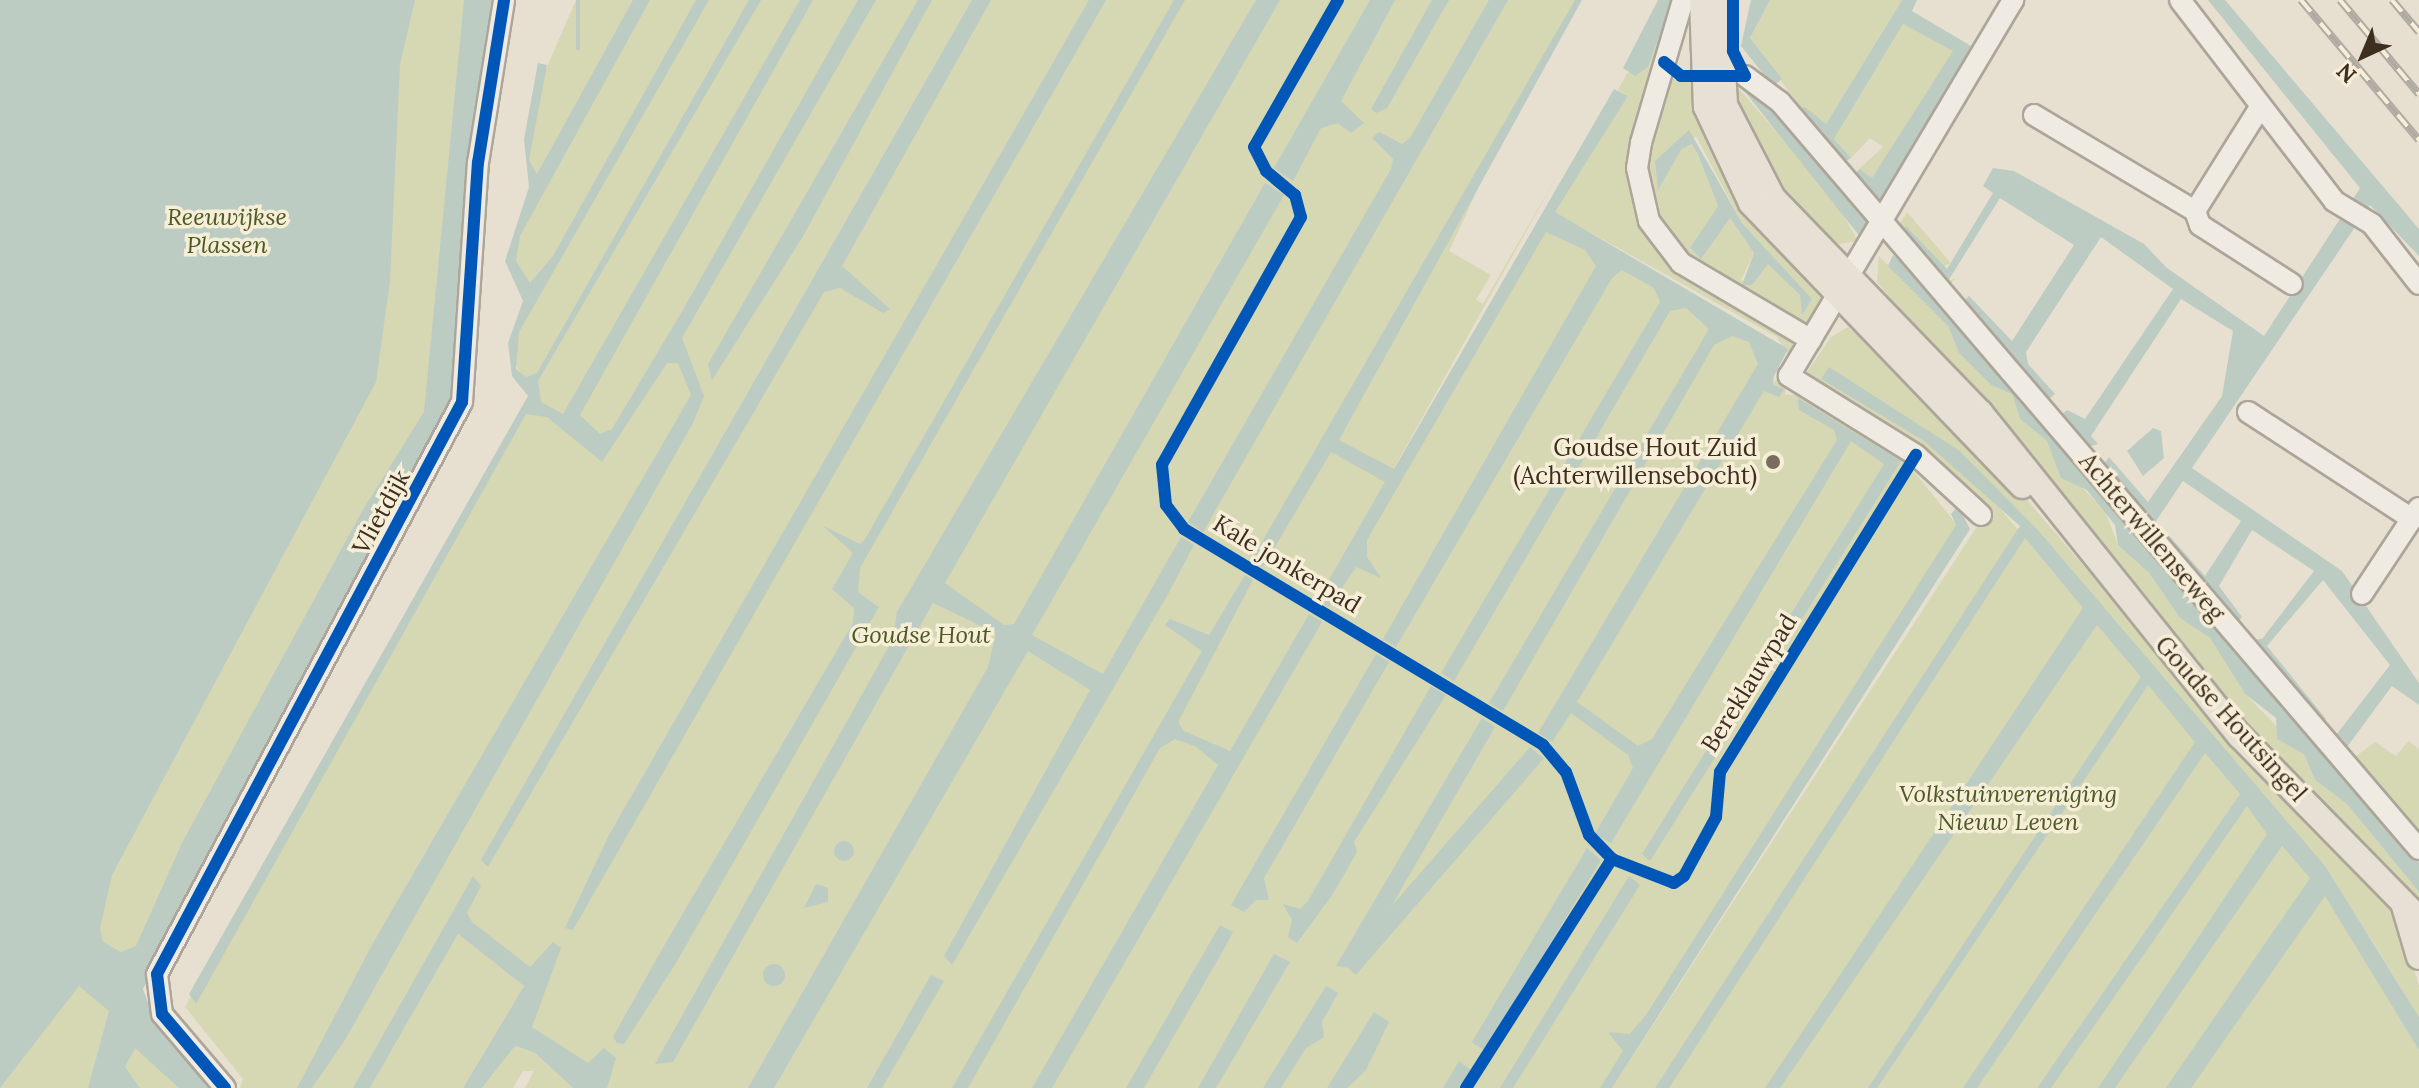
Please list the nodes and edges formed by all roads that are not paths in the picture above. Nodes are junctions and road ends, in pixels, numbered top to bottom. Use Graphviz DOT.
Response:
graph roads {
  1 [pos="504,0"];
  2 [pos="1683,0"];
  3 [pos="1702,0"];
  4 [pos="1719,0"];
  5 [pos="2013,0"];
  6 [pos="2180,0"];
  7 [pos="1745,76"];
  8 [pos="2259,109"];
  9 [pos="2034,115"];
  10 [pos="2195,211"];
  11 [pos="1884,225"];
  12 [pos="2292,284"];
  13 [pos="2419,284"];
  14 [pos="1843,286"];
  15 [pos="1811,340"];
  16 [pos="2248,412"];
  17 [pos="2415,514"];
  18 [pos="1981,515"];
  19 [pos="2362,594"];
  20 [pos="2419,849"];
  21 [pos="2411,913"];
  22 [pos="2419,957"];
  23 [pos="225,1088"];
  1 -- 23 [label="street, Vlietdijk"];
  2 -- 15 [label="street"];
  3 -- 14 [label="main road"];
  4 -- 14 [label="main road"];
  5 -- 11 [label="street"];
  6 -- 8 [label="street"];
  7 -- 11 [label="street, Achterwillenseweg"];
  8 -- 10 [label="street"];
  8 -- 13 [label="street"];
  9 -- 10 [label="street"];
  10 -- 12 [label="street"];
  11 -- 14 [label="street"];
  11 -- 20 [label="street, Achterwillenseweg"];
  14 -- 15 [label="street"];
  14 -- 21 [label="main road, Goudse Houtsingel"];
  15 -- 18 [label="street"];
  16 -- 17 [label="street"];
  17 -- 19 [label="street"];
  21 -- 22 [label="main road, Goudse Houtsingel"];
}
